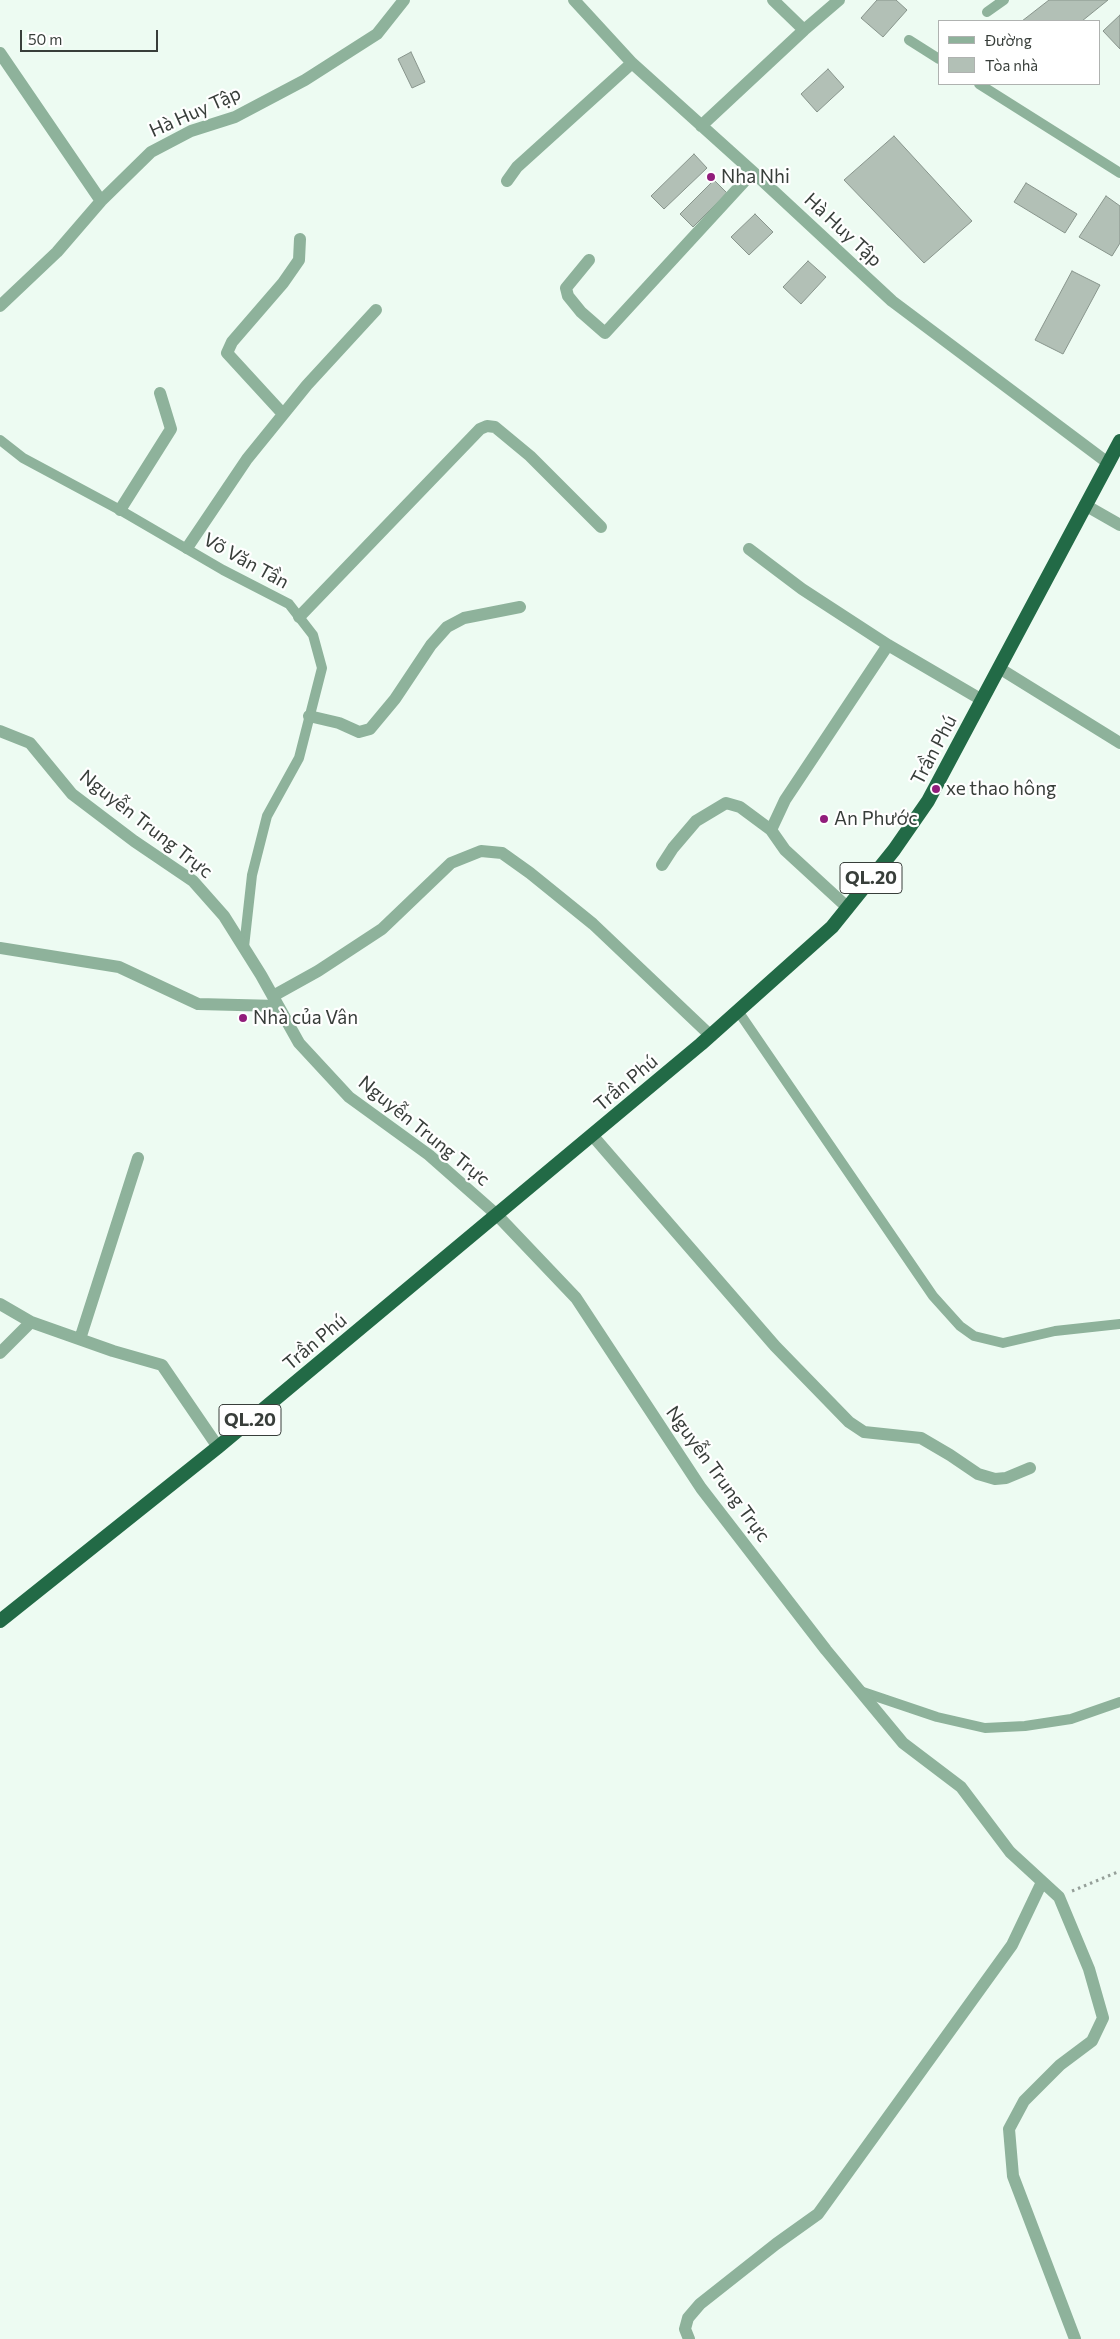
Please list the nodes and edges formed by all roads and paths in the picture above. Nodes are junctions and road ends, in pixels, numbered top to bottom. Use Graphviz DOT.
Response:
graph roads {
  1 [pos="404,0"];
  2 [pos="574,0"];
  3 [pos="773,0"];
  4 [pos="838,0"];
  5 [pos="1004,0"];
  6 [pos="987,12"];
  7 [pos="804,30"];
  8 [pos="909,40"];
  9 [pos="0,53"];
  10 [pos="938,58"];
  11 [pos="632,63"];
  12 [pos="981,85"];
  13 [pos="701,126"];
  14 [pos="753,172"];
  15 [pos="1120,173"];
  16 [pos="507,181"];
  17 [pos="101,201"];
  18 [pos="300,239"];
  19 [pos="589,260"];
  20 [pos="0,306"];
  21 [pos="376,310"];
  22 [pos="160,393"];
  23 [pos="283,414"];
  24 [pos="0,440"];
  25 [pos="1120,441"];
  26 [pos="1108,463"];
  27 [pos="1086,505"];
  28 [pos="120,510"];
  29 [pos="1120,525"];
  30 [pos="601,527"];
  31 [pos="187,548"];
  32 [pos="749,548"];
  33 [pos="520,607"];
  34 [pos="299,618"];
  35 [pos="888,645"];
  36 [pos="999,668"];
  37 [pos="982,700"];
  38 [pos="309,716"];
  39 [pos="0,731"];
  40 [pos="1120,743"];
  41 [pos="771,830"];
  42 [pos="662,865"];
  43 [pos="847,907"];
  44 [pos="244,947"];
  45 [pos="0,948"];
  46 [pos="276,1001"];
  47 [pos="738,1011"];
  48 [pos="711,1036"];
  49 [pos="592,1135"];
  50 [pos="138,1158"];
  51 [pos="497,1215"];
  52 [pos="0,1304"];
  53 [pos="31,1322"];
  54 [pos="1120,1324"];
  55 [pos="80,1339"];
  56 [pos="0,1353"];
  57 [pos="218,1447"];
  58 [pos="1030,1468"];
  59 [pos="0,1621"];
  60 [pos="860,1691"];
  61 [pos="1120,1702"];
  62 [pos="1120,1871"];
  63 [pos="1042,1882"];
  64 [pos="1059,1897"];
  65 [pos="689,2339"];
  66 [pos="1075,2339"];
  1 -- 17 [label="street, Hà Huy Tập"];
  2 -- 11 [label="street, Hà Huy Tập"];
  3 -- 7 [label="street"];
  4 -- 7 [label="street"];
  5 -- 6 [label="lane"];
  7 -- 13 [label="street"];
  8 -- 10 [label="lane"];
  9 -- 17 [label="street"];
  11 -- 13 [label="street, Hà Huy Tập"];
  11 -- 16 [label="street"];
  12 -- 15 [label="lane"];
  13 -- 14 [label="street, Hà Huy Tập"];
  14 -- 19 [label="street"];
  14 -- 26 [label="street, Hà Huy Tập"];
  17 -- 20 [label="street, Hà Huy Tập"];
  18 -- 23 [label="street"];
  21 -- 23 [label="street"];
  22 -- 28 [label="street"];
  23 -- 31 [label="street"];
  24 -- 28 [label="lane, Võ Văn Tần"];
  25 -- 26 [label="highway, Trần Phú / QL.20"];
  26 -- 27 [label="highway, Trần Phú / QL.20"];
  27 -- 29 [label="street"];
  27 -- 36 [label="highway, Trần Phú / QL.20"];
  28 -- 31 [label="lane, Võ Văn Tần"];
  30 -- 34 [label="street"];
  31 -- 34 [label="lane, Võ Văn Tần"];
  32 -- 35 [label="street"];
  33 -- 38 [label="street"];
  34 -- 38 [label="lane, Võ Văn Tần"];
  35 -- 37 [label="street"];
  35 -- 41 [label="street"];
  36 -- 37 [label="highway, Trần Phú / QL.20"];
  36 -- 40 [label="street"];
  37 -- 43 [label="highway, Trần Phú / QL.20"];
  38 -- 44 [label="lane, Võ Văn Tần"];
  39 -- 44 [label="street, Nguyễn Trung Trực"];
  41 -- 42 [label="street"];
  41 -- 43 [label="street"];
  43 -- 47 [label="highway, Trần Phú / QL.20"];
  44 -- 46 [label="street, Nguyễn Trung Trực"];
  45 -- 46 [label="street"];
  46 -- 48 [label="street"];
  46 -- 51 [label="street, Nguyễn Trung Trực"];
  47 -- 48 [label="highway, Trần Phú / QL.20"];
  47 -- 54 [label="lane"];
  48 -- 49 [label="highway, Trần Phú / QL.20"];
  49 -- 51 [label="highway, Trần Phú / QL.20"];
  49 -- 58 [label="street"];
  50 -- 55 [label="street"];
  51 -- 57 [label="highway, Trần Phú / QL.20"];
  51 -- 60 [label="street, Nguyễn Trung Trực"];
  52 -- 53 [label="street"];
  53 -- 55 [label="street"];
  53 -- 56 [label="street"];
  55 -- 57 [label="street"];
  57 -- 59 [label="highway, Trần Phú / QL.20"];
  60 -- 61 [label="lane"];
  60 -- 63 [label="street, Nguyễn Trung Trực"];
  62 -- 64 [label="path"];
  63 -- 64 [label="street, Nguyễn Trung Trực"];
  63 -- 65 [label="street"];
  64 -- 66 [label="street, Nguyễn Trung Trực"];
}
